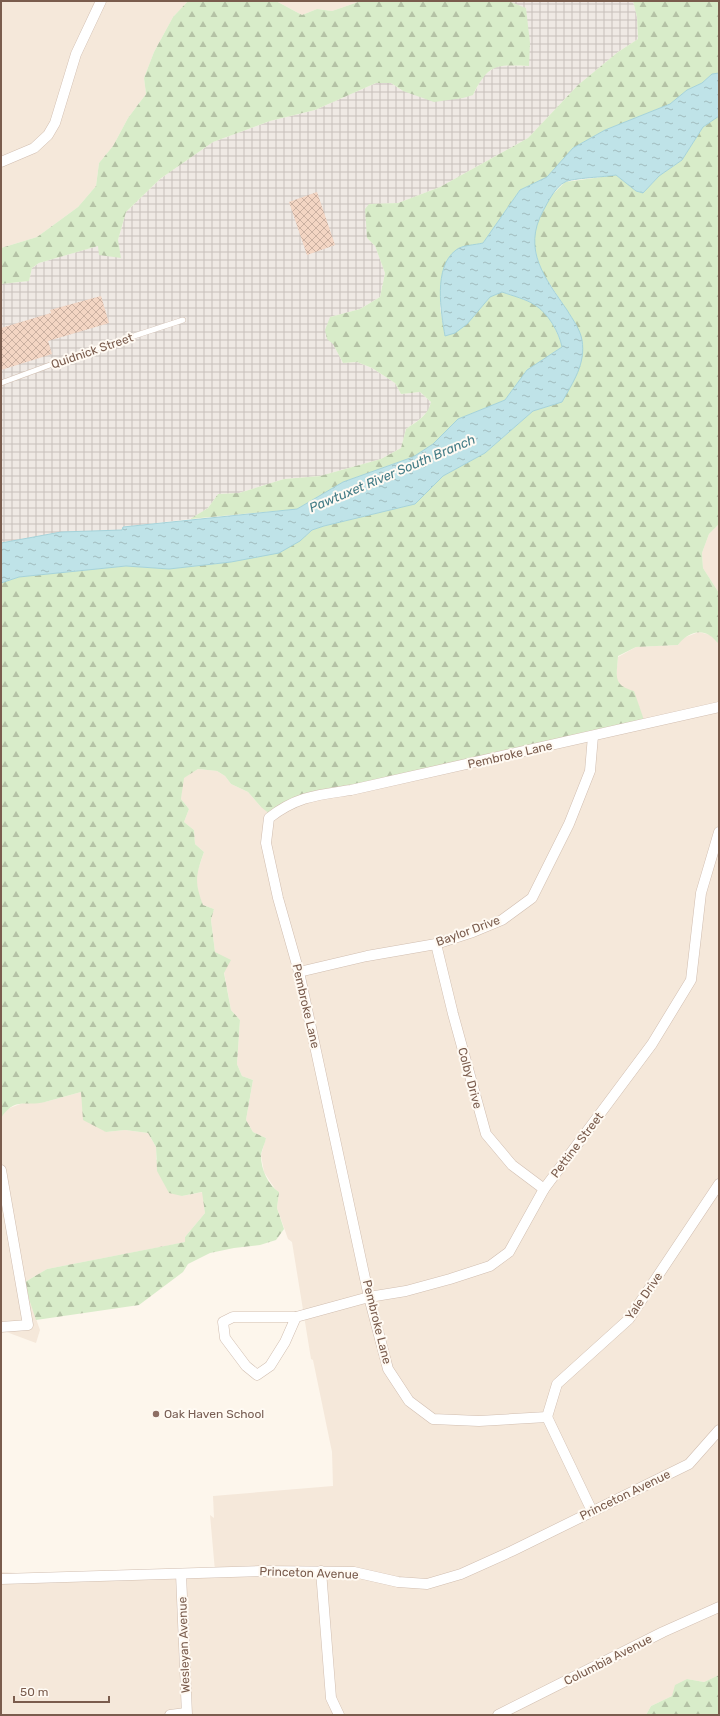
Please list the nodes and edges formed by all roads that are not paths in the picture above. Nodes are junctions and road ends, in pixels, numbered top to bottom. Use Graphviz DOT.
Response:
graph roads {
  1 [pos="101,1"];
  2 [pos="1,162"];
  3 [pos="183,320"];
  4 [pos="1,383"];
  5 [pos="719,707"];
  6 [pos="593,736"];
  7 [pos="719,832"];
  8 [pos="716,851"];
  9 [pos="436,944"];
  10 [pos="299,972"];
  11 [pos="1,1170"];
  12 [pos="719,1184"];
  13 [pos="544,1189"];
  14 [pos="369,1297"];
  15 [pos="296,1317"];
  16 [pos="1,1327"];
  17 [pos="547,1417"];
  18 [pos="719,1430"];
  19 [pos="592,1511"];
  20 [pos="321,1571"];
  21 [pos="181,1574"];
  22 [pos="1,1579"];
  23 [pos="719,1607"];
  24 [pos="187,1714"];
  25 [pos="170,1715"];
  26 [pos="339,1715"];
  27 [pos="498,1715"];
  1 -- 2 [label="street"];
  3 -- 4 [label="lane, Quidnick Street"];
  5 -- 6 [label="street, Pembroke Lane"];
  6 -- 9 [label="street, Baylor Drive"];
  6 -- 10 [label="street, Pembroke Lane"];
  7 -- 8 [label="street, Pettine Street"];
  8 -- 13 [label="street, Pettine Street"];
  9 -- 10 [label="street, Baylor Drive"];
  9 -- 13 [label="street, Colby Drive"];
  10 -- 14 [label="street, Pembroke Lane"];
  11 -- 16 [label="street"];
  12 -- 17 [label="street, Yale Drive"];
  13 -- 14 [label="street, Pettine Street"];
  14 -- 15 [label="street, Pettine Street"];
  14 -- 17 [label="street, Pembroke Lane"];
  15 -- 15 [label="street, Pettine Street"];
  17 -- 19 [label="street"];
  18 -- 19 [label="street, Princeton Avenue"];
  19 -- 20 [label="street, Princeton Avenue"];
  20 -- 21 [label="street, Princeton Avenue"];
  20 -- 26 [label="street"];
  21 -- 22 [label="street, Princeton Avenue"];
  21 -- 24 [label="street, Wesleyan Avenue"];
  23 -- 27 [label="street, Columbia Avenue"];
  24 -- 25 [label="street"];
}
